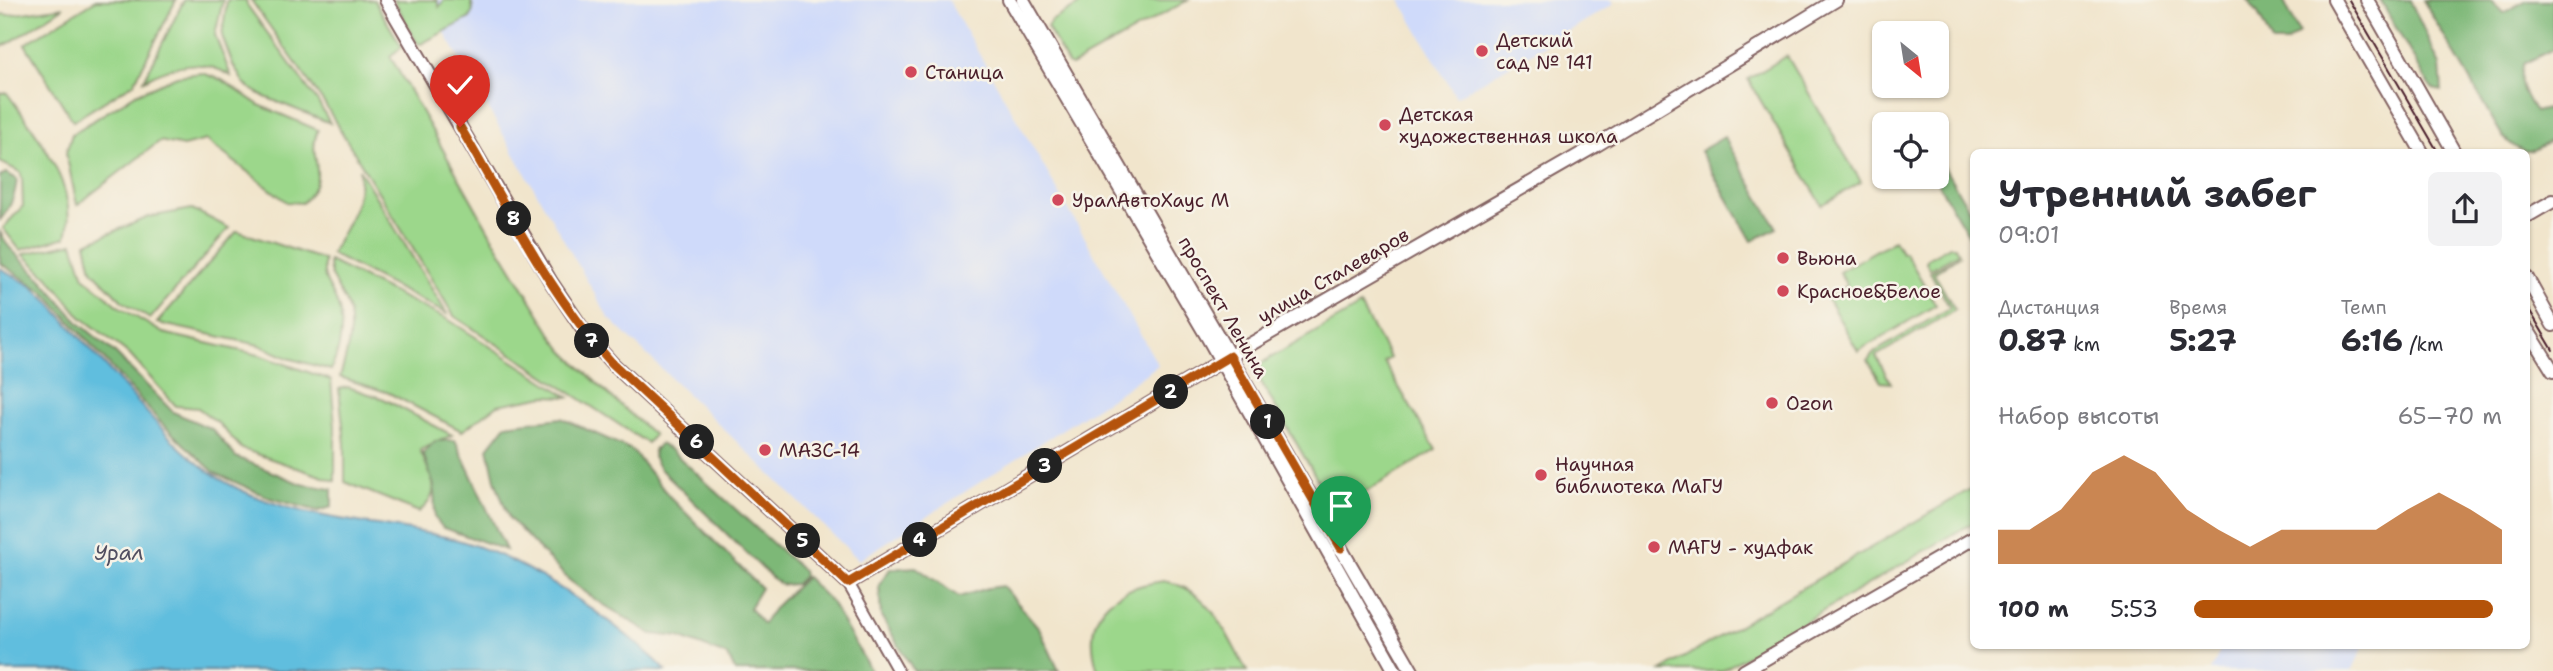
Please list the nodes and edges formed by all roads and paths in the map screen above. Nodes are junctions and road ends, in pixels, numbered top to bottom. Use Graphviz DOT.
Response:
graph roads {
  1 [pos="386,0"];
  2 [pos="1009,0"];
  3 [pos="1023,0"];
  4 [pos="1836,0"];
  5 [pos="2334,0"];
  6 [pos="2367,0"];
  7 [pos="2420,149"];
  8 [pos="2452,149"];
  9 [pos="2553,201"];
  10 [pos="2530,214"];
  11 [pos="2530,283"];
  12 [pos="2553,325"];
  13 [pos="2530,334"];
  14 [pos="1225,359"];
  15 [pos="2553,371"];
  16 [pos="1970,540"];
  17 [pos="848,583"];
  18 [pos="898,671"];
  19 [pos="1395,671"];
  20 [pos="1412,671"];
  21 [pos="1744,671"];
  1 -- 17 [label="main road"];
  2 -- 14 [label="main road, проспект Ленина"];
  3 -- 14 [label="main road, проспект Ленина"];
  4 -- 14 [label="main road, улица Сталеваров"];
  5 -- 7 [label="main road"];
  6 -- 8 [label="main road"];
  9 -- 10 [label="main road"];
  11 -- 12 [label="main road"];
  13 -- 15 [label="main road"];
  14 -- 17 [label="main road, улица Сталеваров"];
  14 -- 19 [label="main road, проспект Ленина"];
  14 -- 20 [label="main road, проспект Ленина"];
  16 -- 21 [label="main road"];
  17 -- 18 [label="street"];
}
